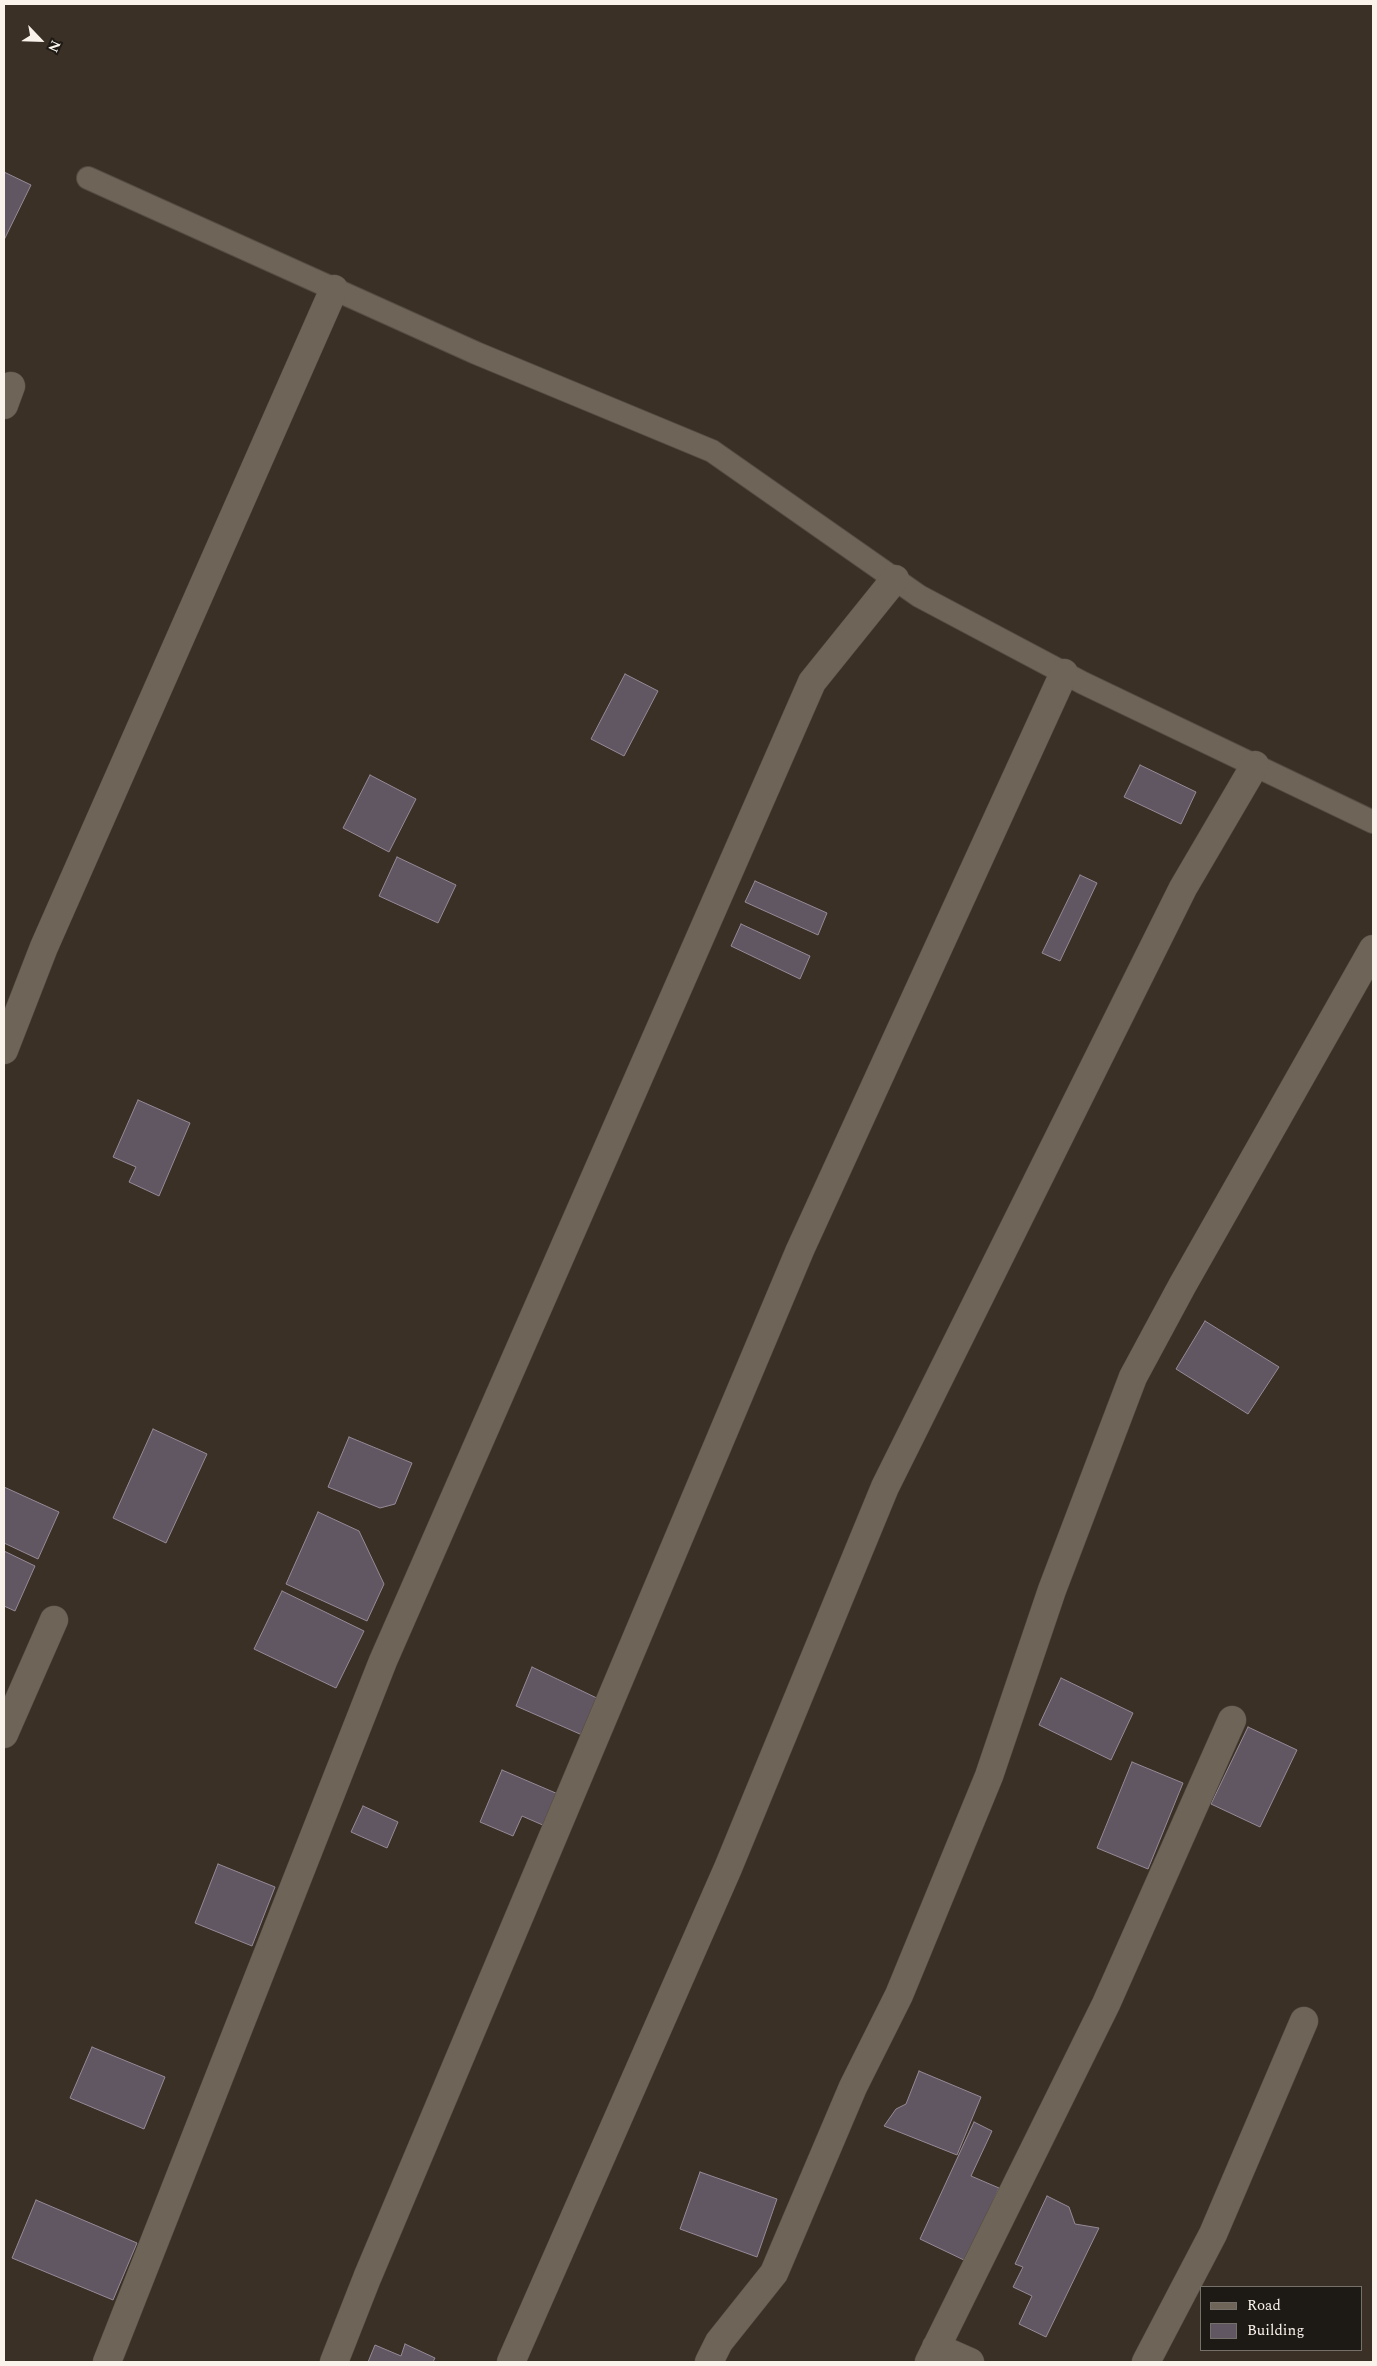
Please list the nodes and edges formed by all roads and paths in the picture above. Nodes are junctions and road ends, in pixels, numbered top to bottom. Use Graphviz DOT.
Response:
graph roads {
  1 [pos="88,178"];
  2 [pos="334,289"];
  3 [pos="895,579"];
  4 [pos="1064,673"];
  5 [pos="1255,766"];
  6 [pos="1373,822"];
  7 [pos="1373,949"];
  8 [pos="4,1050"];
  9 [pos="54,1620"];
  10 [pos="1232,1720"];
  11 [pos="4,1734"];
  12 [pos="1304,2022"];
  13 [pos="933,2355"];
  14 [pos="107,2362"];
  15 [pos="334,2362"];
  16 [pos="511,2362"];
  17 [pos="710,2362"];
  18 [pos="970,2362"];
  19 [pos="1146,2362"];
  1 -- 2 [label="lane"];
  2 -- 3 [label="lane"];
  2 -- 8 [label="street"];
  3 -- 4 [label="lane"];
  3 -- 14 [label="street"];
  4 -- 5 [label="lane"];
  4 -- 15 [label="street"];
  5 -- 6 [label="lane"];
  5 -- 16 [label="street"];
  7 -- 17 [label="street"];
  9 -- 11 [label="street"];
  10 -- 13 [label="street"];
  12 -- 19 [label="street"];
  13 -- 18 [label="street"];
}
